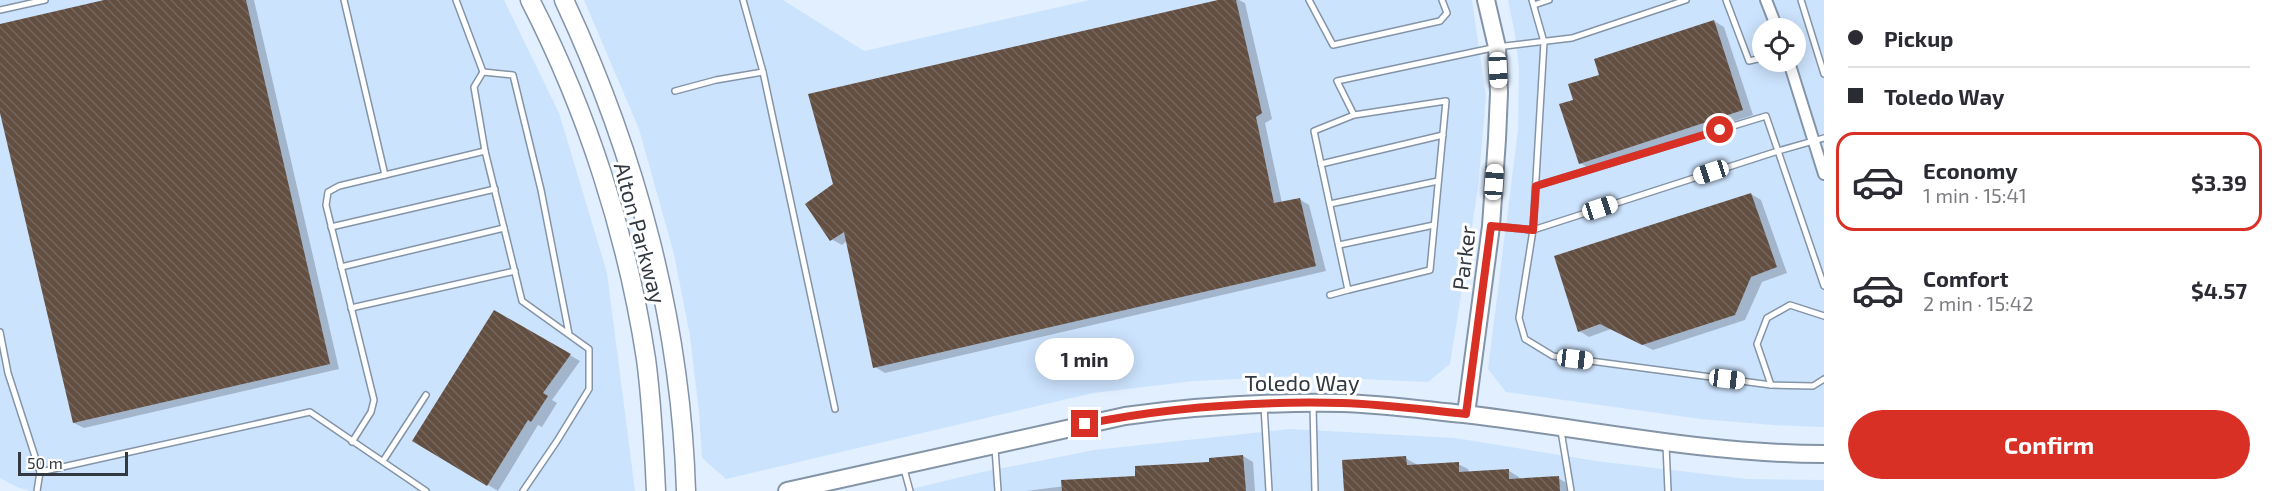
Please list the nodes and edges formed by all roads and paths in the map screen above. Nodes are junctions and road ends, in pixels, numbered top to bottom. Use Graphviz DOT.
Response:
graph roads {
  1 [pos="45,0"];
  2 [pos="344,0"];
  3 [pos="456,0"];
  4 [pos="530,0"];
  5 [pos="564,0"];
  6 [pos="743,0"];
  7 [pos="1309,0"];
  8 [pos="1442,0"];
  9 [pos="1486,0"];
  10 [pos="1549,0"];
  11 [pos="1686,0"];
  12 [pos="1726,0"];
  13 [pos="1766,0"];
  14 [pos="1801,0"];
  15 [pos="1533,2"];
  16 [pos="0,10"];
  17 [pos="1773,18"];
  18 [pos="1544,42"];
  19 [pos="1497,47"];
  20 [pos="1752,60"];
  21 [pos="483,72"];
  22 [pos="763,72"];
  23 [pos="1793,72"];
  24 [pos="1824,74"];
  25 [pos="675,91"];
  26 [pos="1354,115"];
  27 [pos="1443,135"];
  28 [pos="1819,140"];
  29 [pos="485,151"];
  30 [pos="1778,151"];
  31 [pos="1321,164"];
  32 [pos="1824,174"];
  33 [pos="385,175"];
  34 [pos="1438,181"];
  35 [pos="1536,186"];
  36 [pos="495,189"];
  37 [pos="1330,204"];
  38 [pos="1434,225"];
  39 [pos="331,226"];
  40 [pos="1491,226"];
  41 [pos="504,228"];
  42 [pos="1533,230"];
  43 [pos="1339,245"];
  44 [pos="341,267"];
  45 [pos="515,271"];
  46 [pos="1824,286"];
  47 [pos="1348,290"];
  48 [pos="1330,295"];
  49 [pos="351,308"];
  50 [pos="1824,316"];
  51 [pos="0,332"];
  52 [pos="569,334"];
  53 [pos="1824,379"];
  54 [pos="1771,385"];
  55 [pos="426,394"];
  56 [pos="1264,404"];
  57 [pos="1313,404"];
  58 [pos="836,409"];
  59 [pos="1466,414"];
  60 [pos="1560,428"];
  61 [pos="352,442"];
  62 [pos="1666,442"];
  63 [pos="995,444"];
  64 [pos="1824,454"];
  65 [pos="383,461"];
  66 [pos="903,464"];
  67 [pos="40,472"];
  68 [pos="37,491"];
  69 [pos="426,491"];
  70 [pos="523,491"];
  71 [pos="656,491"];
  72 [pos="686,491"];
  73 [pos="787,491"];
  74 [pos="910,491"];
  75 [pos="998,491"];
  76 [pos="1269,491"];
  77 [pos="1315,491"];
  78 [pos="1571,491"];
  79 [pos="1668,491"];
  1 -- 16 [label="lane"];
  2 -- 33 [label="lane"];
  3 -- 21 [label="lane"];
  4 -- 71 [label="main road, Alton Parkway"];
  5 -- 72 [label="main road, Alton Parkway"];
  6 -- 22 [label="lane"];
  7 -- 8 [label="lane"];
  9 -- 19 [label="main road, Parker"];
  10 -- 15 [label="lane"];
  11 -- 18 [label="lane"];
  12 -- 20 [label="lane"];
  13 -- 17 [label="street"];
  14 -- 24 [label="lane"];
  15 -- 18 [label="lane"];
  18 -- 19 [label="lane"];
  18 -- 35 [label="lane"];
  19 -- 26 [label="lane"];
  19 -- 40 [label="main road, Parker"];
  21 -- 29 [label="lane"];
  21 -- 52 [label="lane"];
  22 -- 25 [label="lane"];
  22 -- 58 [label="lane"];
  23 -- 28 [label="street"];
  26 -- 27 [label="lane"];
  26 -- 31 [label="lane"];
  27 -- 31 [label="lane"];
  27 -- 34 [label="lane"];
  28 -- 30 [label="lane"];
  28 -- 32 [label="street"];
  29 -- 33 [label="lane"];
  29 -- 36 [label="lane"];
  30 -- 35 [label="lane"];
  30 -- 42 [label="lane"];
  30 -- 46 [label="lane"];
  31 -- 37 [label="lane"];
  33 -- 39 [label="lane"];
  34 -- 37 [label="lane"];
  34 -- 38 [label="lane"];
  35 -- 42 [label="lane"];
  36 -- 39 [label="lane"];
  36 -- 41 [label="lane"];
  37 -- 43 [label="lane"];
  38 -- 43 [label="lane"];
  38 -- 47 [label="lane"];
  39 -- 44 [label="lane"];
  40 -- 42 [label="lane"];
  40 -- 59 [label="main road, Parker"];
  41 -- 44 [label="lane"];
  41 -- 45 [label="lane"];
  42 -- 54 [label="lane"];
  43 -- 47 [label="lane"];
  44 -- 49 [label="lane"];
  45 -- 49 [label="lane"];
  45 -- 52 [label="lane"];
  47 -- 48 [label="lane"];
  49 -- 61 [label="lane"];
  50 -- 54 [label="lane"];
  51 -- 67 [label="lane"];
  52 -- 70 [label="lane"];
  53 -- 54 [label="lane"];
  55 -- 65 [label="lane"];
  56 -- 57 [label="main road, Toledo Way"];
  56 -- 63 [label="main road, Toledo Way"];
  56 -- 76 [label="lane"];
  57 -- 59 [label="main road, Toledo Way"];
  57 -- 77 [label="lane"];
  59 -- 60 [label="main road, Toledo Way"];
  60 -- 62 [label="main road, Toledo Way"];
  60 -- 78 [label="lane"];
  61 -- 65 [label="lane"];
  61 -- 67 [label="lane"];
  62 -- 64 [label="main road, Toledo Way"];
  62 -- 79 [label="lane"];
  63 -- 66 [label="main road, Toledo Way"];
  63 -- 75 [label="lane"];
  65 -- 69 [label="lane"];
  66 -- 73 [label="main road, Toledo Way"];
  66 -- 74 [label="lane"];
  67 -- 68 [label="lane"];
}
